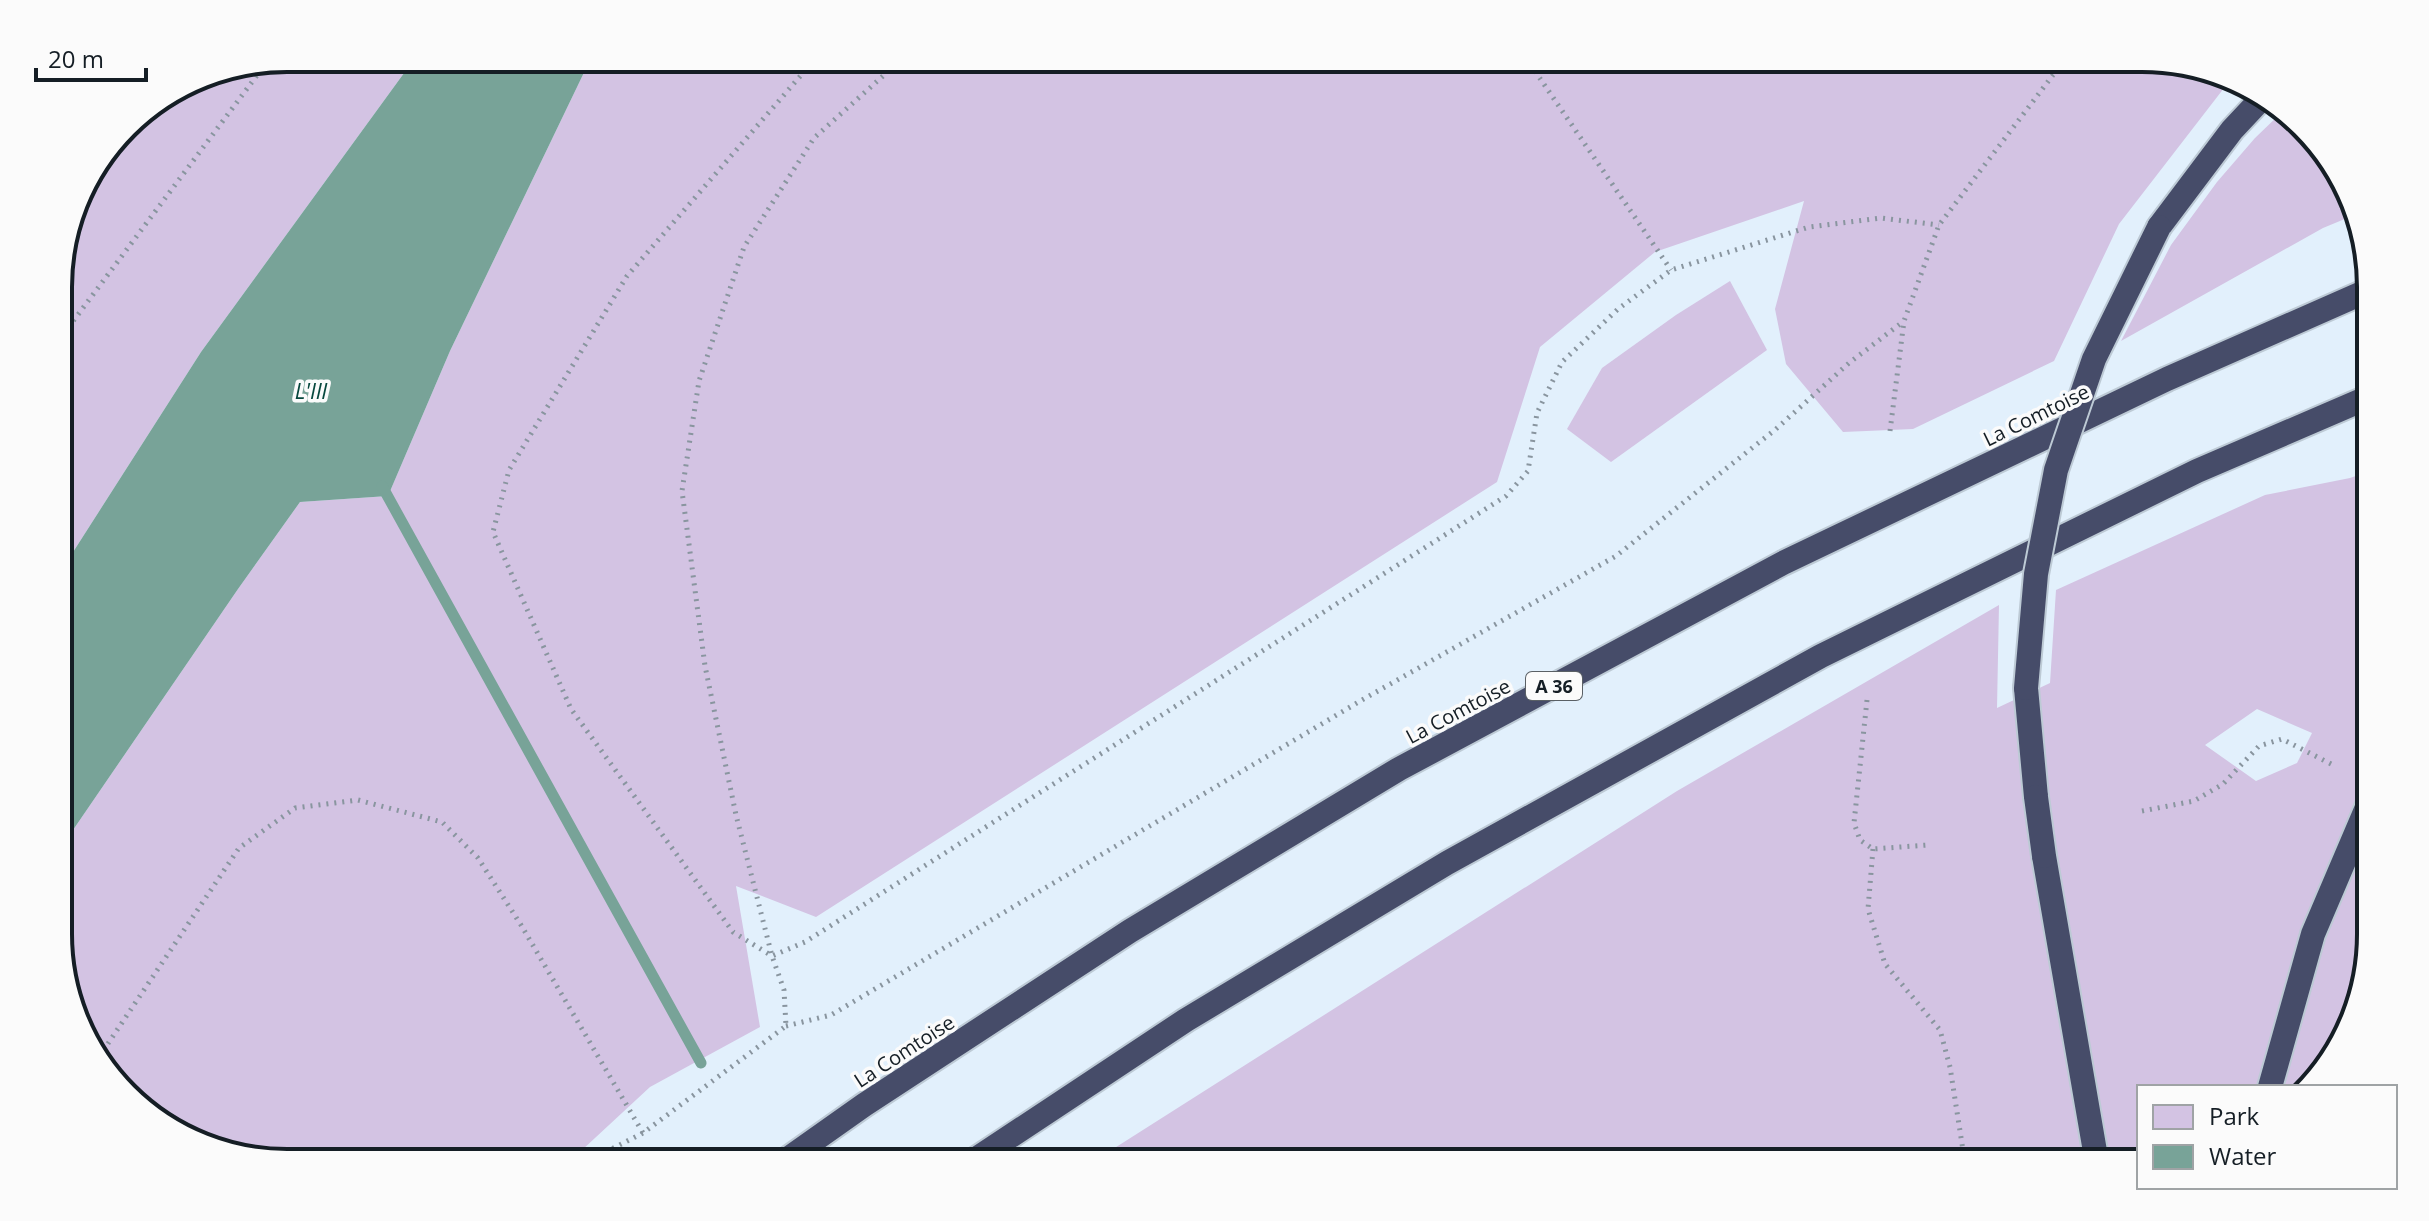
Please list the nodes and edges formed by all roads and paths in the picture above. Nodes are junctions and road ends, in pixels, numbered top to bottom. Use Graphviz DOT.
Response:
graph roads {
  1 [pos="804,72"];
  2 [pos="887,72"];
  3 [pos="1536,72"];
  4 [pos="2056,72"];
  5 [pos="258,74"];
  6 [pos="2256,105"];
  7 [pos="1939,225"];
  8 [pos="1671,270"];
  9 [pos="2357,295"];
  10 [pos="1904,321"];
  11 [pos="72,323"];
  12 [pos="2357,402"];
  13 [pos="1890,431"];
  14 [pos="1867,700"];
  15 [pos="2335,766"];
  16 [pos="2142,811"];
  17 [pos="2357,828"];
  18 [pos="1928,845"];
  19 [pos="1873,849"];
  20 [pos="772,956"];
  21 [pos="786,1026"];
  22 [pos="105,1048"];
  23 [pos="2271,1085"];
  24 [pos="643,1133"];
  25 [pos="612,1149"];
  26 [pos="802,1149"];
  27 [pos="991,1149"];
  28 [pos="1963,1149"];
  29 [pos="2095,1149"];
  1 -- 20 [label="path"];
  2 -- 20 [label="path"];
  3 -- 8 [label="path"];
  4 -- 7 [label="path"];
  5 -- 11 [label="path"];
  6 -- 29 [label="highway, bridge"];
  7 -- 8 [label="path"];
  7 -- 10 [label="path"];
  8 -- 20 [label="path"];
  9 -- 26 [label="highway, La Comtoise / A 36"];
  10 -- 13 [label="path"];
  10 -- 21 [label="path"];
  12 -- 27 [label="highway"];
  14 -- 19 [label="path"];
  15 -- 16 [label="path"];
  17 -- 23 [label="highway"];
  18 -- 19 [label="path"];
  19 -- 28 [label="path"];
  20 -- 21 [label="path"];
  21 -- 24 [label="path"];
  22 -- 24 [label="path"];
  24 -- 25 [label="path"];
}
